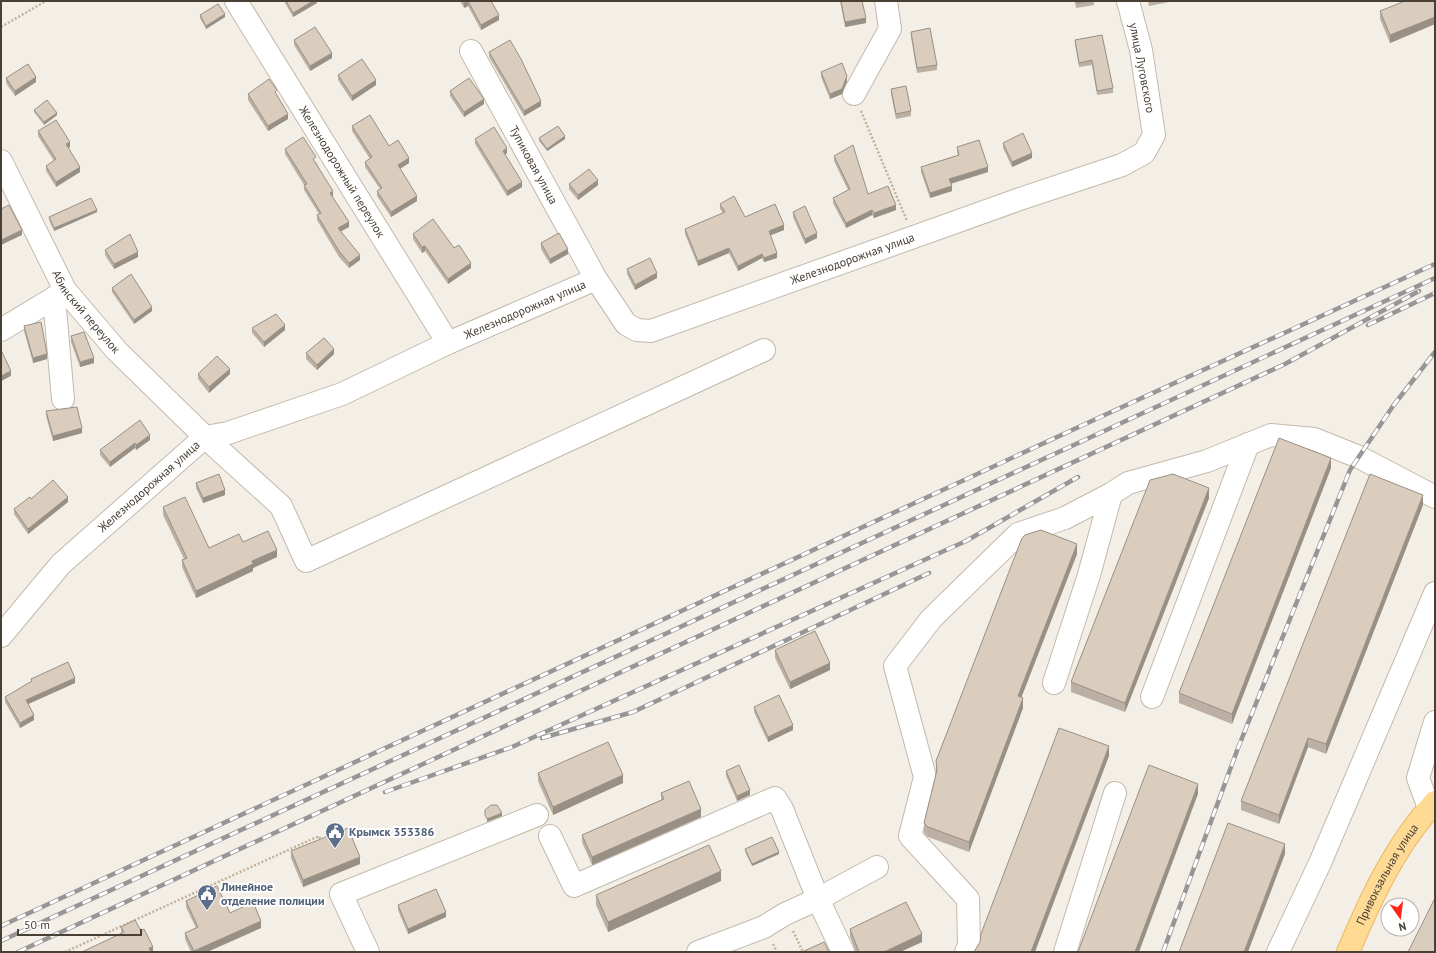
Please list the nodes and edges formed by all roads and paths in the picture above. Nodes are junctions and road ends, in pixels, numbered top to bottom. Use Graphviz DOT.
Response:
graph roads {
  1 [pos="46,1"];
  2 [pos="236,1"];
  3 [pos="886,1"];
  4 [pos="1128,1"];
  5 [pos="1,27"];
  6 [pos="471,51"];
  7 [pos="854,94"];
  8 [pos="1154,135"];
  9 [pos="1,161"];
  10 [pos="914,237"];
  11 [pos="596,279"];
  12 [pos="60,294"];
  13 [pos="1,330"];
  14 [pos="448,343"];
  15 [pos="764,350"];
  16 [pos="63,399"];
  17 [pos="205,437"];
  18 [pos="1248,444"];
  19 [pos="1111,494"];
  20 [pos="1435,497"];
  21 [pos="1435,593"];
  22 [pos="1,636"];
  23 [pos="1054,683"];
  24 [pos="1152,697"];
  25 [pos="1435,722"];
  26 [pos="1115,793"];
  27 [pos="1432,805"];
  28 [pos="537,815"];
  29 [pos="550,836"];
  30 [pos="323,845"];
  31 [pos="877,867"];
  32 [pos="818,899"];
  33 [pos="65,952"];
  34 [pos="368,952"];
  35 [pos="698,952"];
  36 [pos="843,952"];
  37 [pos="966,952"];
  38 [pos="1065,952"];
  39 [pos="1278,952"];
  40 [pos="1348,952"];
  1 -- 5 [label="path"];
  2 -- 14 [label="street, Железнодорожный переулок"];
  3 -- 7 [label="street"];
  4 -- 8 [label="street, улица Луговского"];
  6 -- 11 [label="street, Тупиковая улица"];
  7 -- 10 [label="path"];
  8 -- 10 [label="street, Железнодорожная улица"];
  9 -- 12 [label="street, Абинский переулок"];
  10 -- 11 [label="street, Железнодорожная улица"];
  11 -- 14 [label="street, Железнодорожная улица"];
  12 -- 13 [label="street"];
  12 -- 16 [label="street"];
  12 -- 17 [label="street, Абинский переулок"];
  14 -- 17 [label="street, Железнодорожная улица"];
  15 -- 17 [label="street, Абинский переулок"];
  17 -- 22 [label="street, Железнодорожная улица"];
  18 -- 19 [label="street"];
  18 -- 20 [label="street"];
  18 -- 24 [label="street"];
  19 -- 23 [label="street"];
  19 -- 37 [label="street"];
  21 -- 39 [label="street"];
  25 -- 27 [label="street"];
  26 -- 38 [label="street"];
  27 -- 40 [label="main road, Привокзальная улица"];
  28 -- 34 [label="street"];
  29 -- 32 [label="street"];
  30 -- 33 [label="path"];
  31 -- 32 [label="street"];
  32 -- 35 [label="street"];
  32 -- 36 [label="street"];
}
